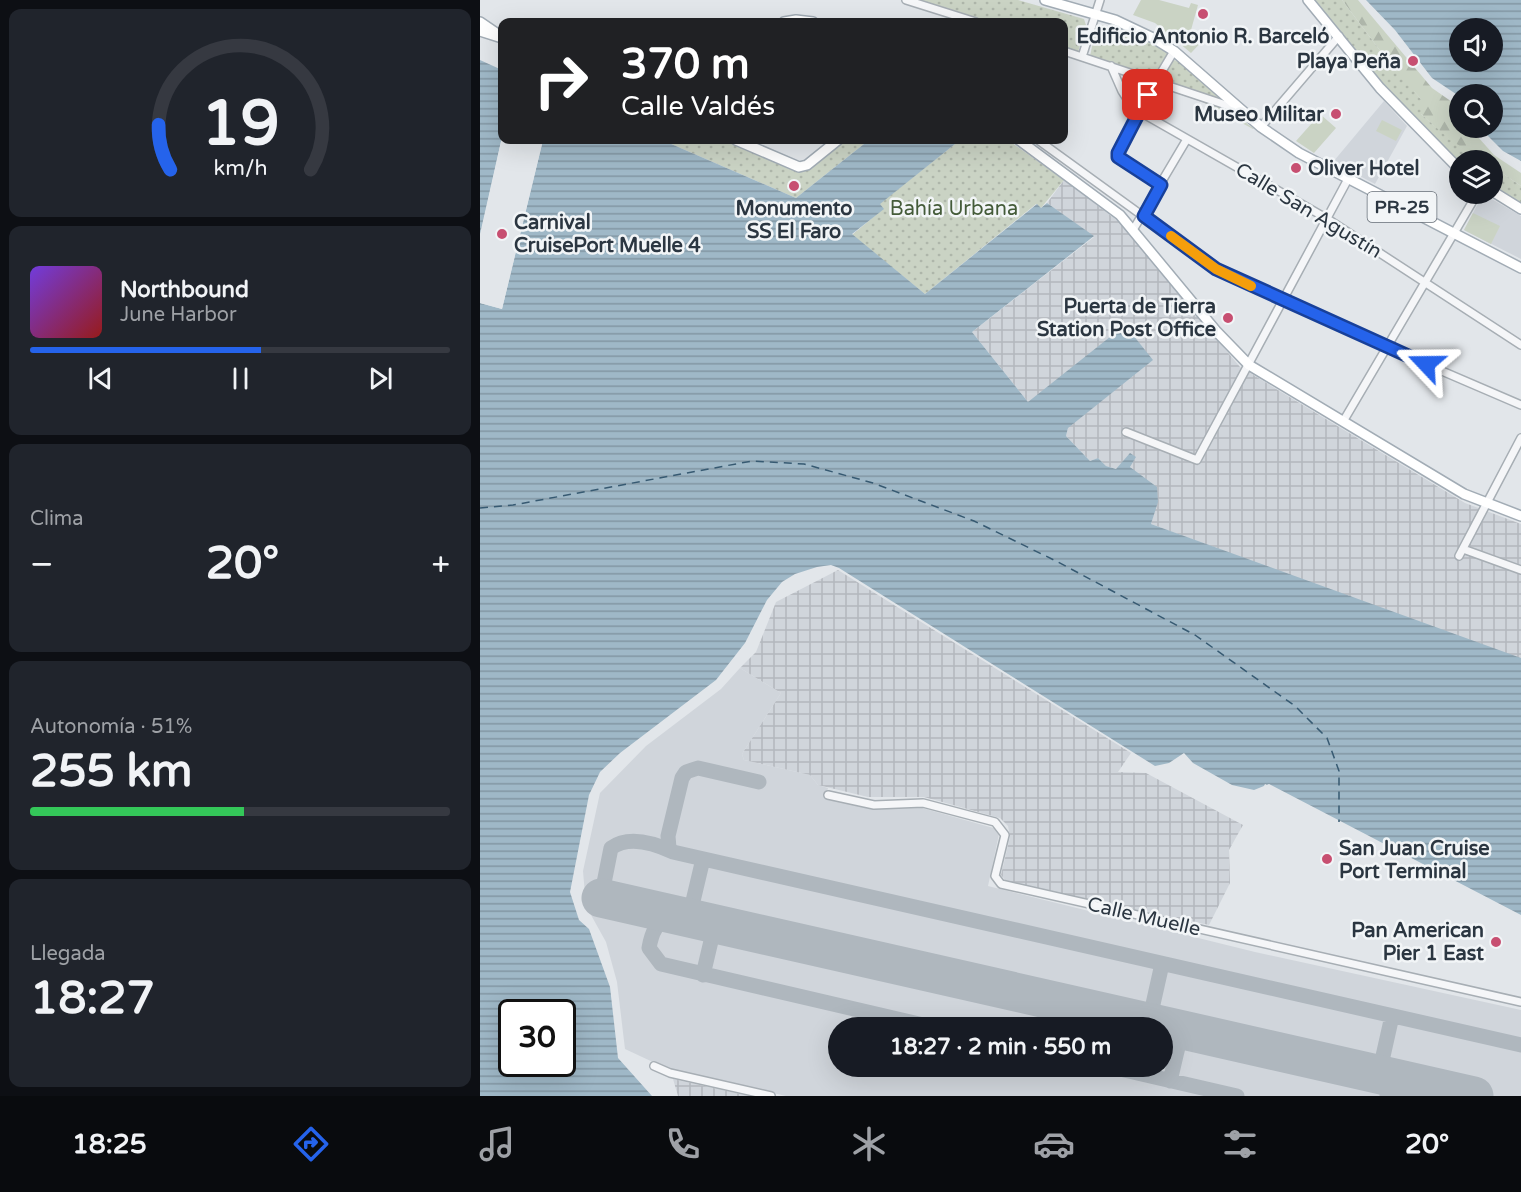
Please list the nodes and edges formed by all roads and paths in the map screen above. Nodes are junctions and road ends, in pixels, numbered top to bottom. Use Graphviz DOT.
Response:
graph roads {
  1 [pos="906,0"];
  2 [pos="1045,0"];
  3 [pos="1100,0"];
  4 [pos="1308,0"];
  5 [pos="1095,14"];
  6 [pos="955,18"];
  7 [pos="480,22"];
  8 [pos="480,31"];
  9 [pos="498,35"];
  10 [pos="1339,36"];
  11 [pos="498,37"];
  12 [pos="1174,51"];
  13 [pos="1068,52"];
  14 [pos="1082,57"];
  15 [pos="1111,66"];
  16 [pos="1156,81"];
  17 [pos="1140,112"];
  18 [pos="1243,112"];
  19 [pos="1261,127"];
  20 [pos="1187,140"];
  21 [pos="745,144"];
  22 [pos="833,144"];
  23 [pos="1025,144"];
  24 [pos="1044,144"];
  25 [pos="1449,159"];
  26 [pos="1348,179"];
  27 [pos="1161,185"];
  28 [pos="1503,198"];
  29 [pos="1472,204"];
  30 [pos="1521,209"];
  31 [pos="1144,216"];
  32 [pos="1326,218"];
  33 [pos="1133,230"];
  34 [pos="1455,234"];
  35 [pos="1521,268"];
  36 [pos="1426,283"];
  37 [pos="1284,301"];
  38 [pos="1520,343"];
  39 [pos="1387,348"];
  40 [pos="1249,365"];
  41 [pos="1521,405"];
  42 [pos="1344,420"];
  43 [pos="1126,432"];
  44 [pos="1521,438"];
  45 [pos="1486,504"];
  46 [pos="1521,516"];
  47 [pos="1521,570"];
  48 [pos="828,795"];
  49 [pos="1521,1002"];
  50 [pos="654,1066"];
  51 [pos="771,1096"];
  1 -- 6 [label="street"];
  2 -- 5 [label="main road, PR-25"];
  3 -- 5 [label="street"];
  4 -- 10 [label="main road"];
  5 -- 12 [label="main road, PR-25"];
  5 -- 14 [label="street"];
  7 -- 9 [label="main road"];
  8 -- 11 [label="main road"];
  10 -- 19 [label="street"];
  10 -- 25 [label="main road"];
  12 -- 16 [label="street"];
  12 -- 18 [label="main road, PR-25"];
  13 -- 14 [label="street"];
  14 -- 15 [label="street"];
  15 -- 16 [label="street"];
  15 -- 17 [label="street, Calle San Agustín"];
  16 -- 17 [label="street"];
  16 -- 18 [label="street"];
  17 -- 20 [label="street, Calle San Agustín"];
  17 -- 27 [label="street"];
  18 -- 19 [label="main road, PR-25"];
  19 -- 26 [label="main road, PR-25"];
  20 -- 27 [label="street"];
  20 -- 32 [label="street, Calle San Agustín"];
  21 -- 22 [label="main road"];
  23 -- 33 [label="main road"];
  24 -- 31 [label="street"];
  26 -- 32 [label="street"];
  26 -- 34 [label="main road, PR-25"];
  27 -- 31 [label="street"];
  28 -- 30 [label="main road"];
  29 -- 34 [label="street"];
  31 -- 33 [label="street"];
  31 -- 37 [label="street"];
  32 -- 36 [label="street, Calle San Agustín"];
  32 -- 37 [label="street"];
  33 -- 40 [label="main road"];
  34 -- 35 [label="main road, PR-25"];
  34 -- 36 [label="street"];
  36 -- 38 [label="street, Calle San Agustín"];
  36 -- 39 [label="street"];
  37 -- 39 [label="street"];
  37 -- 40 [label="street"];
  39 -- 41 [label="street"];
  39 -- 42 [label="street"];
  40 -- 42 [label="main road"];
  40 -- 43 [label="street"];
  42 -- 45 [label="main road"];
  44 -- 45 [label="street"];
  45 -- 46 [label="main road"];
  45 -- 47 [label="street"];
  48 -- 49 [label="street, Calle Muelle"];
  50 -- 51 [label="street"];
}
